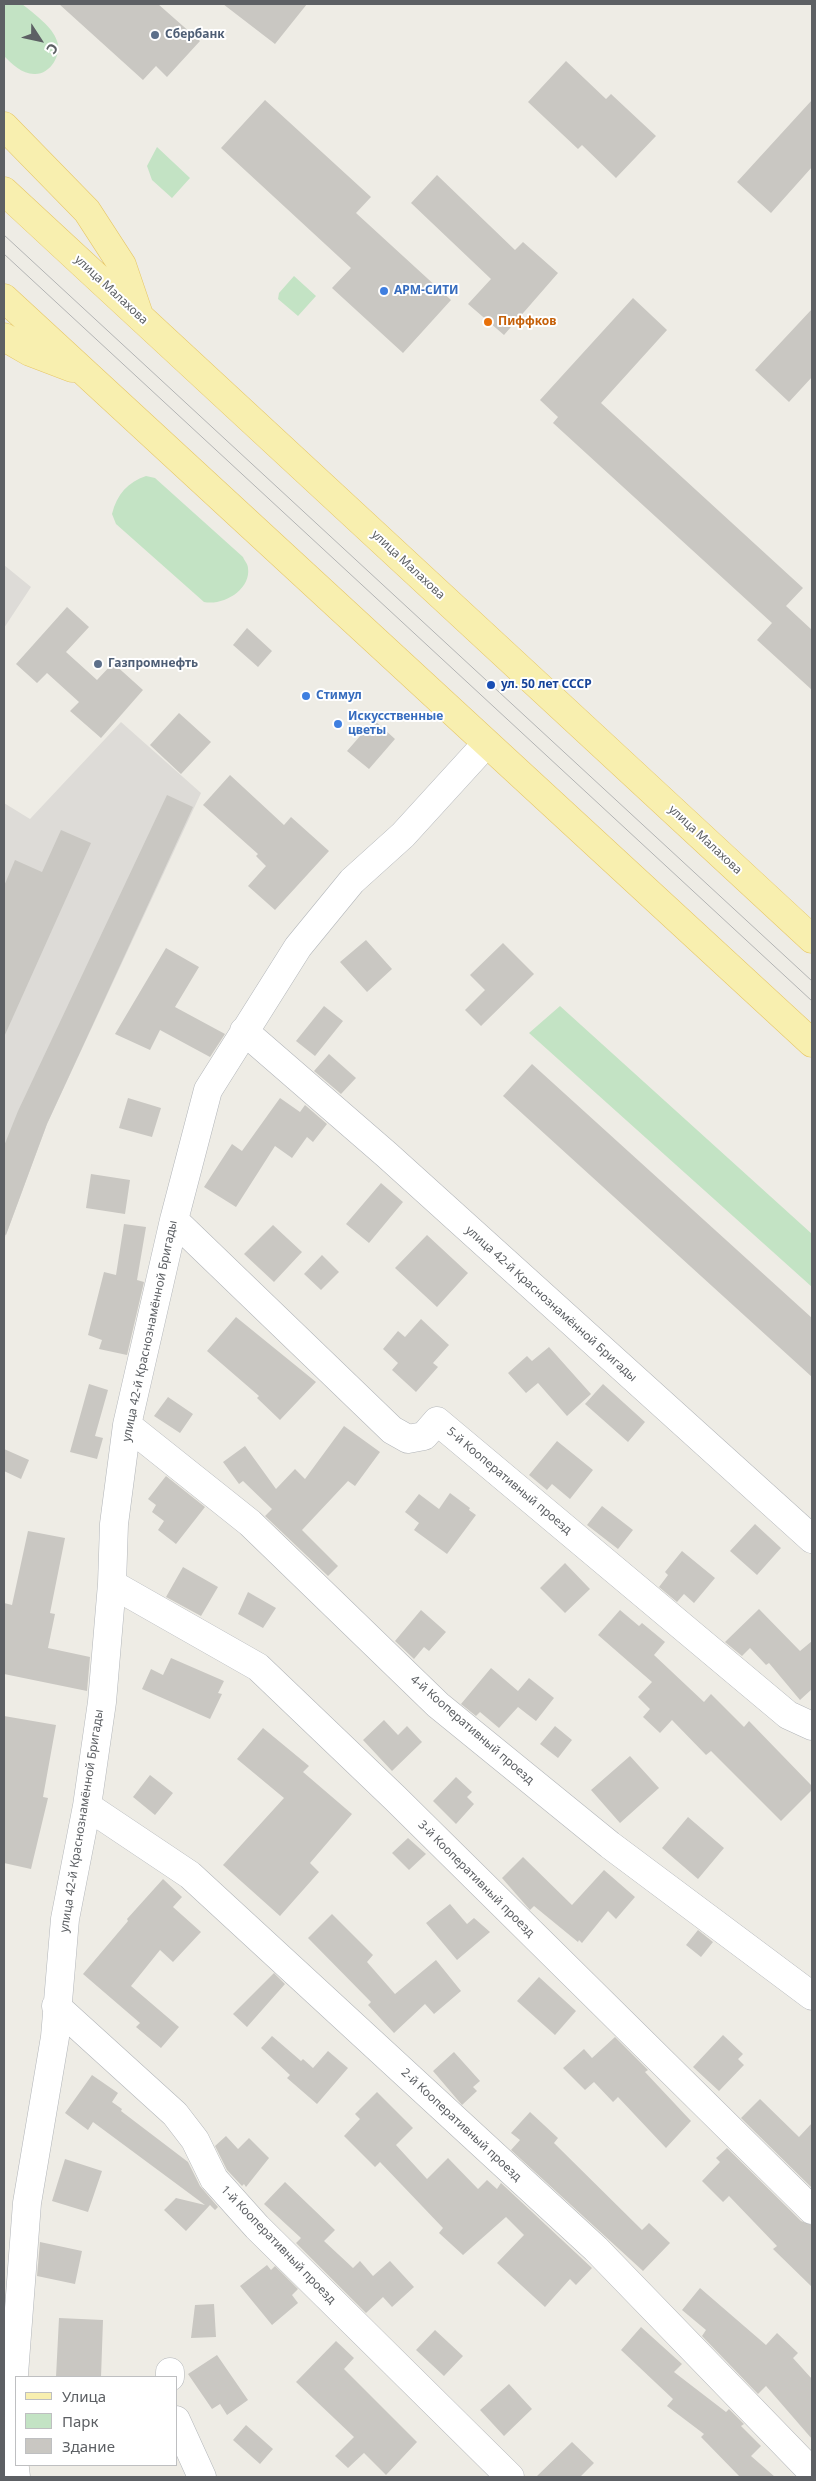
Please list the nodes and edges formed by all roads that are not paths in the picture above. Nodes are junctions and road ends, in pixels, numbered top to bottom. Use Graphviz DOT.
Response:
graph roads {
  1 [pos="4,126"];
  2 [pos="4,191"];
  3 [pos="4,298"];
  4 [pos="140,316"];
  5 [pos="4,337"];
  6 [pos="87,374"];
  7 [pos="486,744"];
  8 [pos="812,939"];
  9 [pos="244,1031"];
  10 [pos="812,1043"];
  11 [pos="174,1220"];
  12 [pos="127,1424"];
  13 [pos="812,1539"];
  14 [pos="112,1584"];
  15 [pos="812,1726"];
  16 [pos="87,1806"];
  17 [pos="812,1996"];
  18 [pos="56,2006"];
  19 [pos="812,2210"];
  20 [pos="178,2424"];
  21 [pos="812,2472"];
  22 [pos="16,2477"];
  23 [pos="202,2477"];
  24 [pos="510,2477"];
  1 -- 4 [label="main road"];
  2 -- 4 [label="main road, улица Малахова"];
  3 -- 6 [label="main road"];
  4 -- 8 [label="main road, улица Малахова"];
  5 -- 6 [label="main road"];
  6 -- 7 [label="main road"];
  7 -- 9 [label="street, улица 42-й Краснознамённой Бригады"];
  7 -- 10 [label="main road"];
  9 -- 11 [label="street, улица 42-й Краснознамённой Бригады"];
  9 -- 13 [label="street, улица 42-й Краснознамённой Бригады"];
  11 -- 12 [label="street, улица 42-й Краснознамённой Бригады"];
  11 -- 15 [label="street, 5-й Кооперативный проезд"];
  12 -- 14 [label="street, улица 42-й Краснознамённой Бригады"];
  12 -- 17 [label="street, 4-й Кооперативный проезд"];
  14 -- 16 [label="street, улица 42-й Краснознамённой Бригады"];
  14 -- 19 [label="street, 3-й Кооперативный проезд"];
  16 -- 18 [label="street, улица 42-й Краснознамённой Бригады"];
  16 -- 21 [label="street, 2-й Кооперативный проезд"];
  18 -- 22 [label="street, улица 42-й Краснознамённой Бригады"];
  18 -- 24 [label="street, 1-й Кооперативный проезд"];
  20 -- 23 [label="street"];
}
